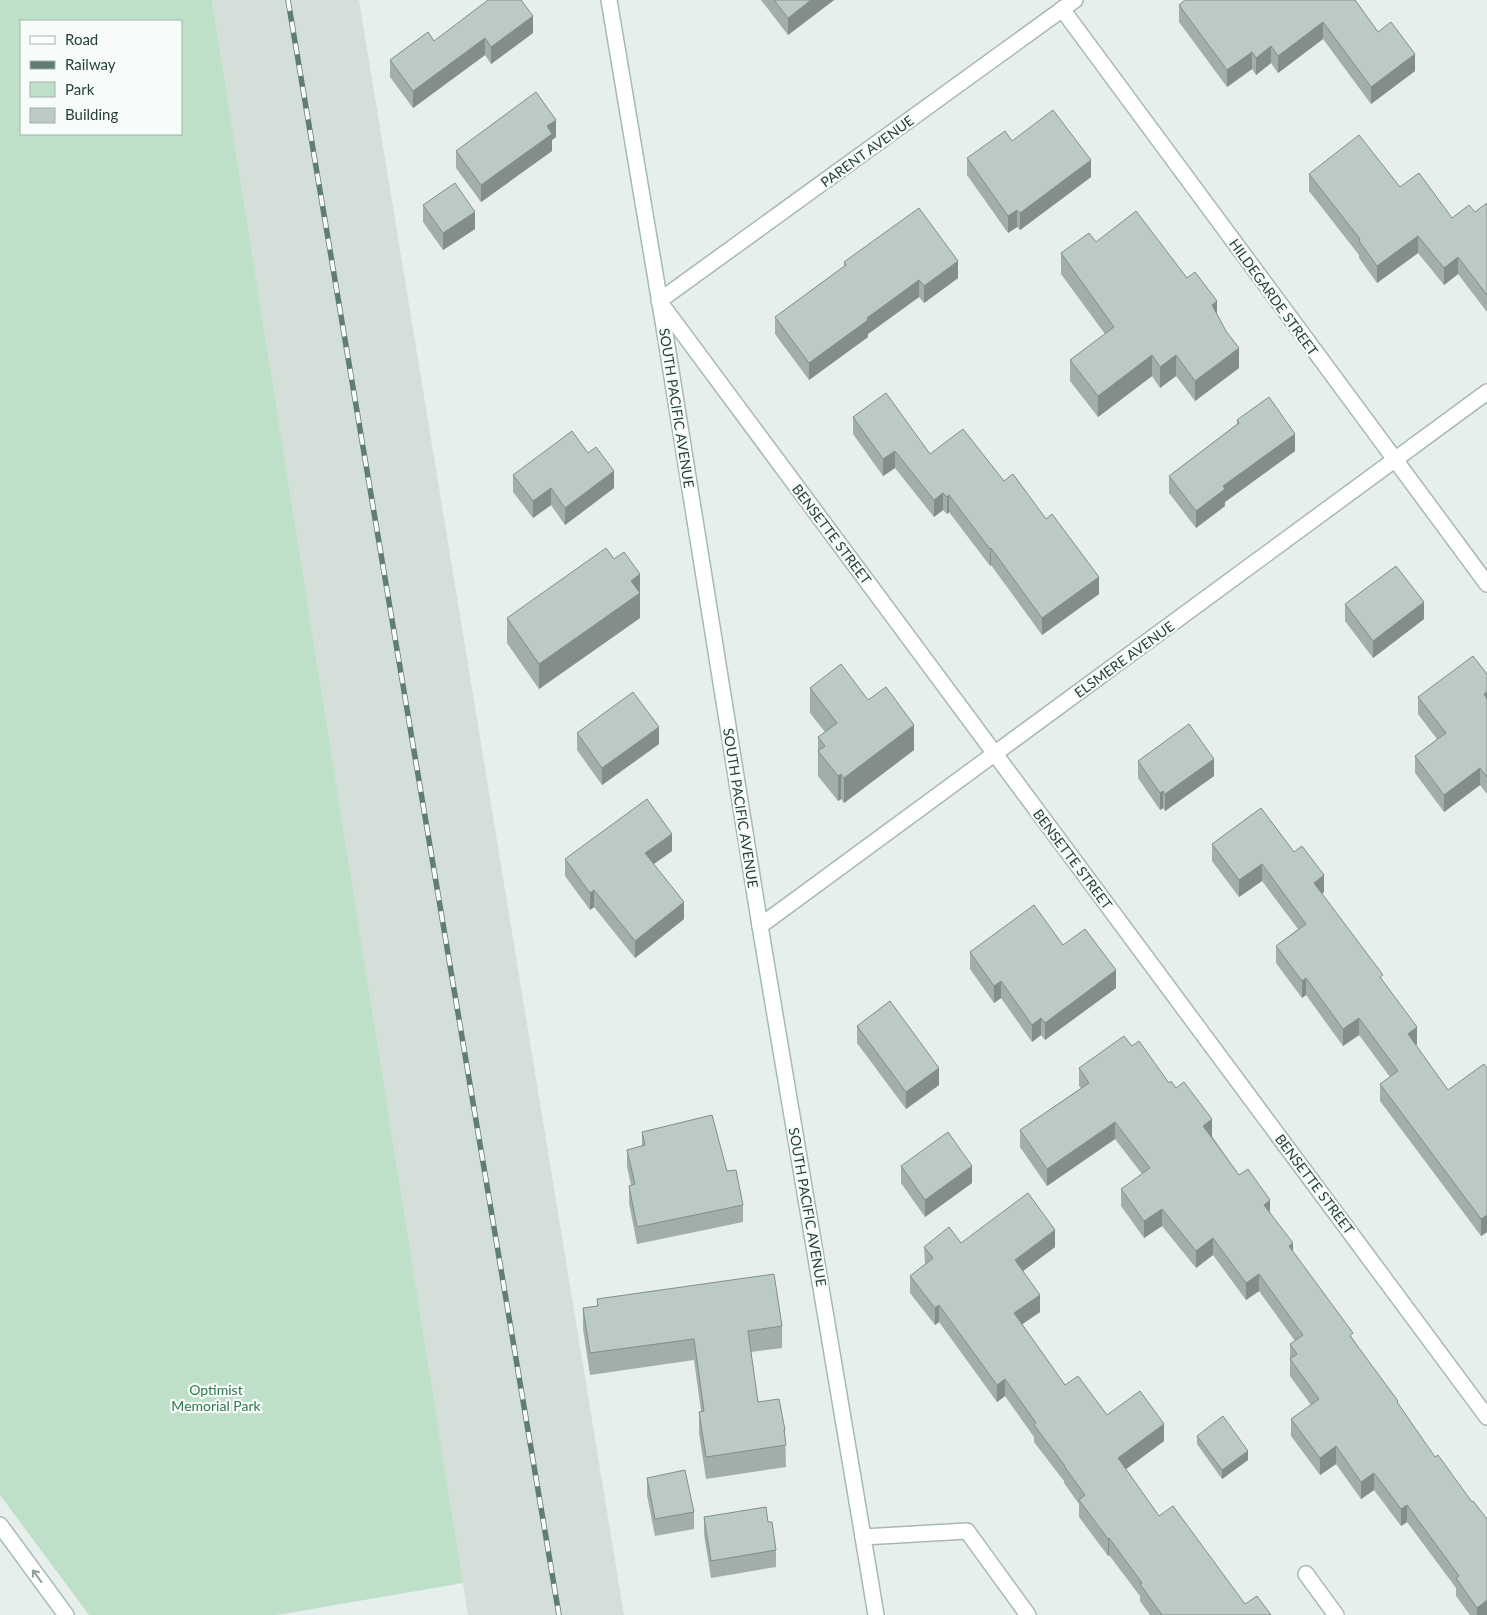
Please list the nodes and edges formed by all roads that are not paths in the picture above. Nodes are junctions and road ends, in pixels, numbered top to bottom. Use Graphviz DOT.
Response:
graph roads {
  1 [pos="609,0"];
  2 [pos="1075,0"];
  3 [pos="1062,10"];
  4 [pos="659,302"];
  5 [pos="1487,392"];
  6 [pos="1394,460"];
  7 [pos="1487,584"];
  8 [pos="995,753"];
  9 [pos="760,926"];
  10 [pos="1487,1416"];
  11 [pos="0,1525"];
  12 [pos="863,1537"];
  13 [pos="1306,1574"];
  14 [pos="66,1615"];
  15 [pos="876,1615"];
  16 [pos="1028,1615"];
  17 [pos="1336,1615"];
  1 -- 4 [label="street, SOUTH PACIFIC AVENUE"];
  2 -- 3 [label="street, PARENT AVENUE"];
  3 -- 4 [label="street, PARENT AVENUE"];
  3 -- 6 [label="street, HILDEGARDE STREET"];
  4 -- 8 [label="street, BENSETTE STREET"];
  4 -- 9 [label="street, SOUTH PACIFIC AVENUE"];
  5 -- 6 [label="street, ELSMERE AVENUE"];
  6 -- 7 [label="street, HILDEGARDE STREET"];
  6 -- 8 [label="street, ELSMERE AVENUE"];
  8 -- 9 [label="street, ELSMERE AVENUE"];
  8 -- 10 [label="street, BENSETTE STREET"];
  9 -- 12 [label="street, SOUTH PACIFIC AVENUE"];
  14 -- 11 [label="street, one-way"];
  12 -- 15 [label="street, SOUTH PACIFIC AVENUE"];
  12 -- 16 [label="street"];
  13 -- 17 [label="street"];
}
